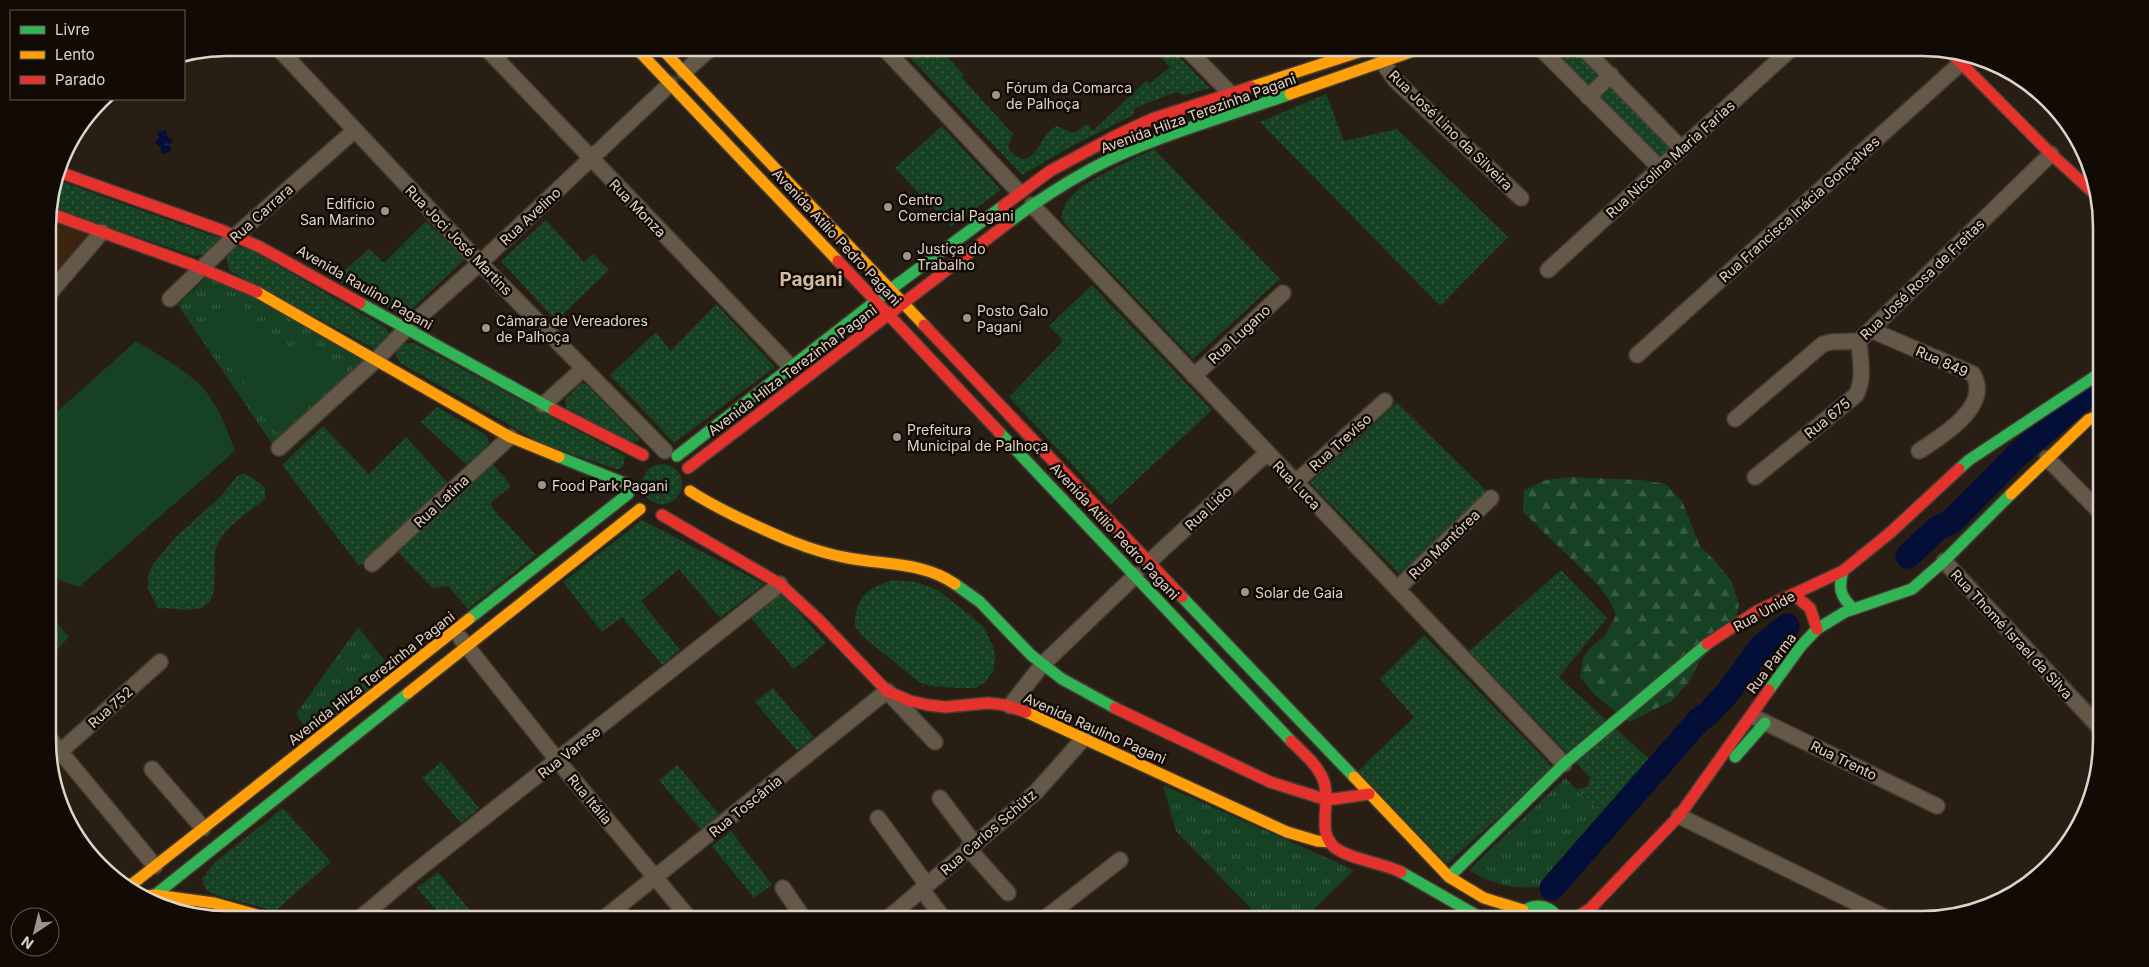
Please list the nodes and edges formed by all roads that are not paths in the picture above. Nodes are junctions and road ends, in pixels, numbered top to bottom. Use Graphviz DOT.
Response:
graph roads {
  1 [pos="286,56"];
  2 [pos="494,56"];
  3 [pos="644,56"];
  4 [pos="669,56"];
  5 [pos="702,56"];
  6 [pos="892,56"];
  7 [pos="1194,56"];
  8 [pos="1346,56"];
  9 [pos="1376,56"];
  10 [pos="1382,56"];
  11 [pos="1548,56"];
  12 [pos="1592,56"];
  13 [pos="1783,56"];
  14 [pos="1954,60"];
  15 [pos="1959,61"];
  16 [pos="684,72"];
  17 [pos="1610,75"];
  18 [pos="670,84"];
  19 [pos="1230,93"];
  20 [pos="1588,97"];
  21 [pos="1196,104"];
  22 [pos="1238,113"];
  23 [pos="1205,124"];
  24 [pos="355,130"];
  25 [pos="1681,148"];
  26 [pos="2050,154"];
  27 [pos="591,159"];
  28 [pos="1660,168"];
  29 [pos="65,174"];
  30 [pos="2088,188"];
  31 [pos="1020,192"];
  32 [pos="1521,198"];
  33 [pos="1032,205"];
  34 [pos="57,216"];
  35 [pos="102,232"];
  36 [pos="235,236"];
  37 [pos="480,263"];
  38 [pos="202,267"];
  39 [pos="1548,270"];
  40 [pos="57,285"];
  41 [pos="891,289"];
  42 [pos="1283,293"];
  43 [pos="170,299"];
  44 [pos="877,300"];
  45 [pos="904,304"];
  46 [pos="890,314"];
  47 [pos="406,329"];
  48 [pos="1871,330"];
  49 [pos="1858,341"];
  50 [pos="1637,355"];
  51 [pos="376,360"];
  52 [pos="791,367"];
  53 [pos="584,368"];
  54 [pos="1194,376"];
  55 [pos="2093,378"];
  56 [pos="1385,401"];
  57 [pos="543,405"];
  58 [pos="2093,418"];
  59 [pos="1735,419"];
  60 [pos="510,437"];
  61 [pos="279,448"];
  62 [pos="1919,451"];
  63 [pos="1267,453"];
  64 [pos="671,454"];
  65 [pos="643,455"];
  66 [pos="2047,458"];
  67 [pos="688,468"];
  68 [pos="1756,477"];
  69 [pos="629,479"];
  70 [pos="1295,483"];
  71 [pos="690,490"];
  72 [pos="1491,498"];
  73 [pos="2093,505"];
  74 [pos="640,509"];
  75 [pos="662,515"];
  76 [pos="1944,560"];
  77 [pos="1149,562"];
  78 [pos="372,564"];
  79 [pos="1843,571"];
  80 [pos="1136,575"];
  81 [pos="780,584"];
  82 [pos="1397,589"];
  83 [pos="1793,594"];
  84 [pos="1854,609"];
  85 [pos="1817,629"];
  86 [pos="455,631"];
  87 [pos="468,648"];
  88 [pos="160,662"];
  89 [pos="1042,665"];
  90 [pos="887,691"];
  91 [pos="1010,706"];
  92 [pos="1750,715"];
  93 [pos="2093,719"];
  94 [pos="1765,723"];
  95 [pos="1084,738"];
  96 [pos="935,742"];
  97 [pos="57,747"];
  98 [pos="60,751"];
  99 [pos="558,761"];
  100 [pos="1564,764"];
  101 [pos="152,769"];
  102 [pos="1698,793"];
  103 [pos="1369,794"];
  104 [pos="940,798"];
  105 [pos="1327,800"];
  106 [pos="1937,806"];
  107 [pos="1679,816"];
  108 [pos="878,818"];
  109 [pos="203,828"];
  110 [pos="1330,842"];
  111 [pos="971,846"];
  112 [pos="1120,860"];
  113 [pos="160,862"];
  114 [pos="1449,877"];
  115 [pos="656,879"];
  116 [pos="134,883"];
  117 [pos="782,888"];
  118 [pos="924,888"];
  119 [pos="151,893"];
  120 [pos="1008,893"];
  121 [pos="153,894"];
  122 [pos="161,897"];
  123 [pos="1466,910"];
  124 [pos="1523,910"];
  125 [pos="1552,910"];
  126 [pos="1588,910"];
  127 [pos="1871,910"];
  128 [pos="239,911"];
  129 [pos="370,911"];
  130 [pos="614,911"];
  131 [pos="683,911"];
  132 [pos="798,911"];
  133 [pos="896,911"];
  134 [pos="939,911"];
  135 [pos="1055,911"];
  1 -- 24 [label="street, Rua Joci José Martins"];
  2 -- 27 [label="street, Rua Monza"];
  3 -- 18 [label="main road, Avenida Atílio Pedro Pagani"];
  4 -- 16 [label="main road, Avenida Atílio Pedro Pagani"];
  5 -- 16 [label="street"];
  6 -- 31 [label="street"];
  7 -- 19 [label="street"];
  8 -- 19 [label="main road, Avenida Hilza Terezinha Pagani"];
  9 -- 22 [label="main road, Avenida Hilza Terezinha Pagani"];
  10 -- 32 [label="street, Rua José Lino da Silveira"];
  11 -- 20 [label="street"];
  12 -- 17 [label="street"];
  13 -- 25 [label="street, Rua Nicolina Maria Farias"];
  14 -- 50 [label="street, Rua Francisca Inácia Gonçalves"];
  15 -- 26 [label="main road"];
  16 -- 41 [label="main road, Avenida Atílio Pedro Pagani"];
  17 -- 20 [label="street"];
  17 -- 25 [label="street"];
  18 -- 27 [label="street, Rua Avelino"];
  18 -- 44 [label="main road, Avenida Atílio Pedro Pagani"];
  19 -- 21 [label="main road, Avenida Hilza Terezinha Pagani"];
  19 -- 22 [label="street"];
  20 -- 28 [label="street"];
  21 -- 23 [label="main road"];
  21 -- 31 [label="main road, Avenida Hilza Terezinha Pagani"];
  22 -- 23 [label="main road, Avenida Hilza Terezinha Pagani"];
  23 -- 33 [label="main road, Avenida Hilza Terezinha Pagani"];
  24 -- 36 [label="street, Rua Carrara"];
  24 -- 37 [label="street, Rua Joci José Martins"];
  25 -- 28 [label="street, Rua Nicolina Maria Farias"];
  26 -- 30 [label="main road"];
  26 -- 48 [label="street, Rua José Rosa de Freitas"];
  27 -- 37 [label="street, Rua Avelino"];
  27 -- 52 [label="street, Rua Monza"];
  28 -- 39 [label="street, Rua Nicolina Maria Farias"];
  29 -- 36 [label="main road, Avenida Raulino Pagani"];
  31 -- 33 [label="main road"];
  31 -- 41 [label="main road, Avenida Hilza Terezinha Pagani"];
  33 -- 45 [label="main road, Avenida Hilza Terezinha Pagani"];
  33 -- 54 [label="street, Rua Luca"];
  34 -- 35 [label="main road"];
  35 -- 38 [label="main road"];
  35 -- 40 [label="street"];
  36 -- 38 [label="street, Rua Carrara"];
  36 -- 47 [label="main road, Avenida Raulino Pagani"];
  37 -- 47 [label="street, Rua Avelino"];
  37 -- 53 [label="street, Rua Joci José Martins"];
  38 -- 43 [label="street, Rua Carrara"];
  38 -- 51 [label="main road"];
  41 -- 44 [label="main road, Avenida Hilza Terezinha Pagani"];
  41 -- 45 [label="main road, Avenida Atílio Pedro Pagani"];
  42 -- 54 [label="street, Rua Lugano"];
  44 -- 46 [label="main road, Avenida Atílio Pedro Pagani"];
  44 -- 52 [label="main road, Avenida Hilza Terezinha Pagani"];
  45 -- 46 [label="main road, Avenida Hilza Terezinha Pagani"];
  45 -- 77 [label="main road, Avenida Atílio Pedro Pagani"];
  46 -- 67 [label="main road, Avenida Hilza Terezinha Pagani"];
  46 -- 80 [label="main road, Avenida Atílio Pedro Pagani"];
  47 -- 51 [label="street, Rua Avelino"];
  47 -- 57 [label="main road, Avenida Raulino Pagani"];
  48 -- 49 [label="street, Rua José Rosa de Freitas"];
  48 -- 62 [label="street, Rua 849"];
  49 -- 59 [label="street, Rua José Rosa de Freitas"];
  49 -- 68 [label="street, Rua 675"];
  51 -- 60 [label="main road"];
  51 -- 61 [label="street, Rua Avelino"];
  52 -- 64 [label="main road, Avenida Hilza Terezinha Pagani"];
  53 -- 57 [label="street"];
  53 -- 64 [label="street, Rua Joci José Martins"];
  54 -- 63 [label="street, Rua Luca"];
  55 -- 79 [label="main road, Rua Unide"];
  56 -- 70 [label="street, Rua Treviso"];
  57 -- 65 [label="main road, Avenida Raulino Pagani"];
  58 -- 66 [label="main road, Rua Parma"];
  60 -- 69 [label="main road"];
  60 -- 78 [label="street, Rua Latina"];
  63 -- 70 [label="street, Rua Luca"];
  63 -- 77 [label="street, Rua Lido"];
  64 -- 65 [label="main road"];
  64 -- 67 [label="main road"];
  65 -- 69 [label="main road"];
  66 -- 73 [label="street"];
  66 -- 76 [label="main road, Rua Parma"];
  67 -- 71 [label="main road"];
  69 -- 74 [label="main road"];
  69 -- 86 [label="main road, Avenida Hilza Terezinha Pagani"];
  70 -- 82 [label="street, Rua Luca"];
  71 -- 75 [label="main road"];
  71 -- 89 [label="main road, Avenida Raulino Pagani"];
  72 -- 82 [label="street, Rua Mantórea"];
  74 -- 75 [label="main road"];
  74 -- 87 [label="main road"];
  75 -- 81 [label="main road, Avenida Raulino Pagani"];
  76 -- 84 [label="main road, Rua Parma"];
  76 -- 93 [label="street, Rua Thomé Israel da Silva"];
  77 -- 103 [label="main road, Avenida Atílio Pedro Pagani"];
  79 -- 83 [label="main road, Rua Unide"];
  79 -- 84 [label="main road"];
  80 -- 89 [label="street"];
  80 -- 105 [label="main road, Avenida Atílio Pedro Pagani"];
  81 -- 90 [label="main road, Avenida Raulino Pagani"];
  81 -- 99 [label="street, Rua Varese"];
  82 -- 100 [label="street, Rua Luca"];
  83 -- 85 [label="main road"];
  83 -- 100 [label="main road, Rua Unide"];
  84 -- 85 [label="main road, Rua Parma"];
  85 -- 92 [label="main road, Rua Parma"];
  86 -- 87 [label="street, Rua Itália"];
  86 -- 109 [label="main road, Avenida Hilza Terezinha Pagani"];
  87 -- 99 [label="street, Rua Itália"];
  87 -- 121 [label="main road"];
  88 -- 98 [label="street, Rua 752"];
  89 -- 91 [label="street"];
  89 -- 105 [label="main road, Avenida Raulino Pagani"];
  90 -- 91 [label="main road, Avenida Raulino Pagani"];
  90 -- 96 [label="street"];
  90 -- 115 [label="street, Rua Toscânia"];
  91 -- 95 [label="main road, Avenida Raulino Pagani"];
  92 -- 94 [label="street, Rua Trento"];
  92 -- 102 [label="main road, Rua Parma"];
  94 -- 102 [label="main road"];
  94 -- 106 [label="street, Rua Trento"];
  95 -- 110 [label="main road, Avenida Raulino Pagani"];
  95 -- 111 [label="street, Rua Carlos Schütz"];
  97 -- 98 [label="street"];
  98 -- 113 [label="street"];
  99 -- 115 [label="street, Rua Itália"];
  99 -- 129 [label="street, Rua Varese"];
  100 -- 114 [label="main road, Rua Unide"];
  101 -- 109 [label="street"];
  102 -- 107 [label="main road, Rua Parma"];
  103 -- 105 [label="main road"];
  103 -- 114 [label="main road, Avenida Atílio Pedro Pagani"];
  104 -- 111 [label="street"];
  105 -- 110 [label="main road, Avenida Atílio Pedro Pagani"];
  107 -- 126 [label="main road, Rua Parma"];
  107 -- 127 [label="street"];
  108 -- 118 [label="street"];
  109 -- 113 [label="main road, Avenida Hilza Terezinha Pagani"];
  110 -- 123 [label="main road"];
  111 -- 118 [label="street, Rua Carlos Schütz"];
  111 -- 120 [label="street"];
  112 -- 135 [label="street"];
  113 -- 116 [label="main road, Avenida Hilza Terezinha Pagani"];
  113 -- 119 [label="main road"];
  114 -- 124 [label="main road, Avenida Atílio Pedro Pagani"];
  115 -- 130 [label="street, Rua Toscânia"];
  115 -- 131 [label="street, Rua Itália"];
  117 -- 132 [label="street"];
  118 -- 133 [label="street, Rua Carlos Schütz"];
  118 -- 134 [label="street"];
  122 -- 128 [label="main road"];
  124 -- 125 [label="main road, Avenida Atílio Pedro Pagani"];
}
